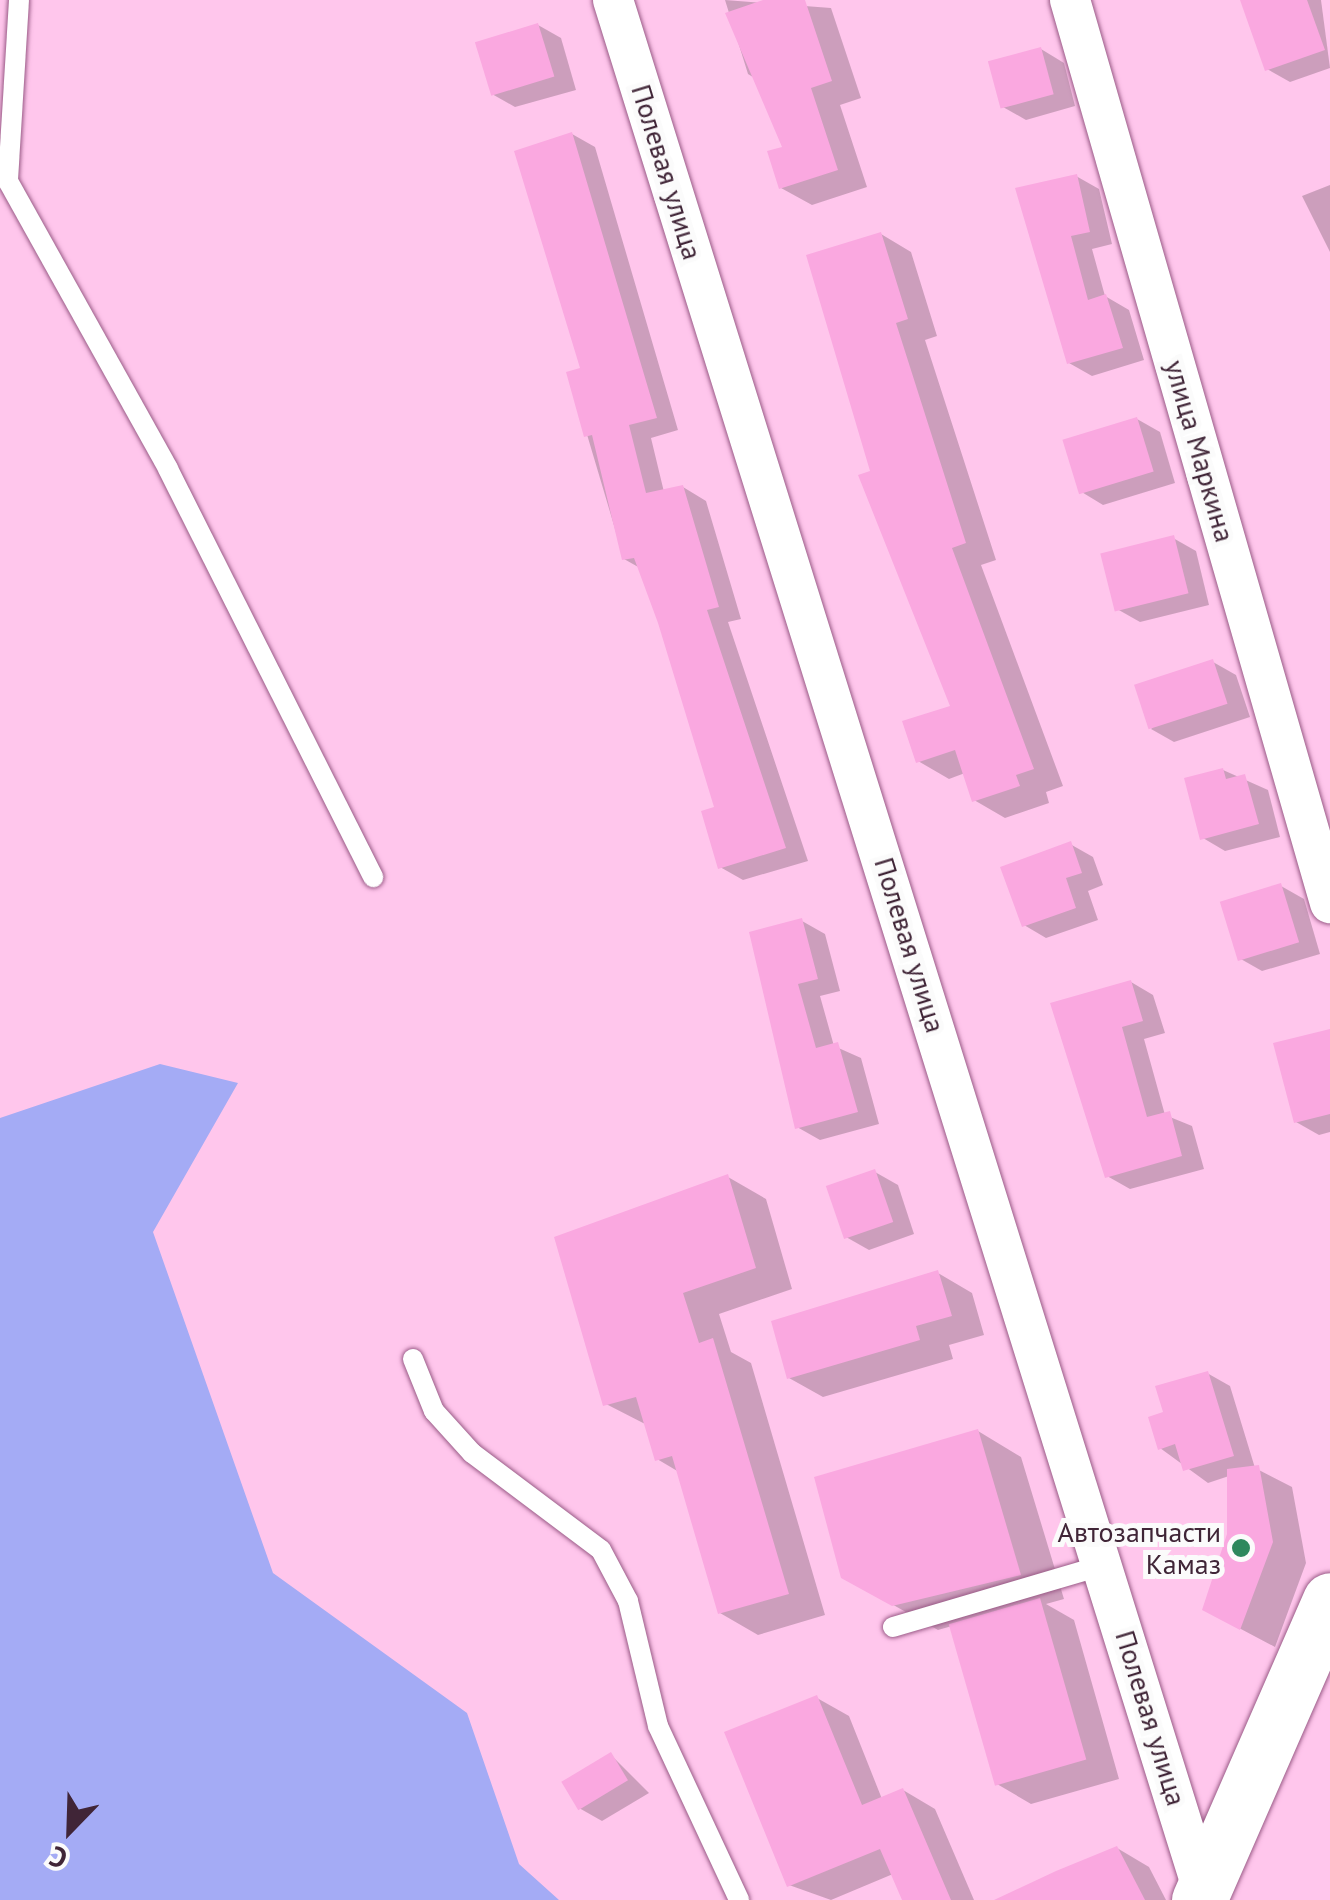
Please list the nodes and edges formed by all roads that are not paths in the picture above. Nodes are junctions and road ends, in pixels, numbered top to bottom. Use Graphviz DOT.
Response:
graph roads {
  1 [pos="19,0"];
  2 [pos="613,0"];
  3 [pos="1070,0"];
  4 [pos="373,877"];
  5 [pos="1330,903"];
  6 [pos="413,1358"];
  7 [pos="1104,1566"];
  8 [pos="1330,1600"];
  9 [pos="893,1627"];
  10 [pos="1201,1895"];
  11 [pos="739,1900"];
  1 -- 4 [label="lane"];
  2 -- 7 [label="street, Полевая улица"];
  3 -- 5 [label="street, улица Маркина"];
  6 -- 11 [label="lane"];
  7 -- 9 [label="lane"];
  7 -- 10 [label="street, Полевая улица"];
  8 -- 10 [label="main road"];
}
